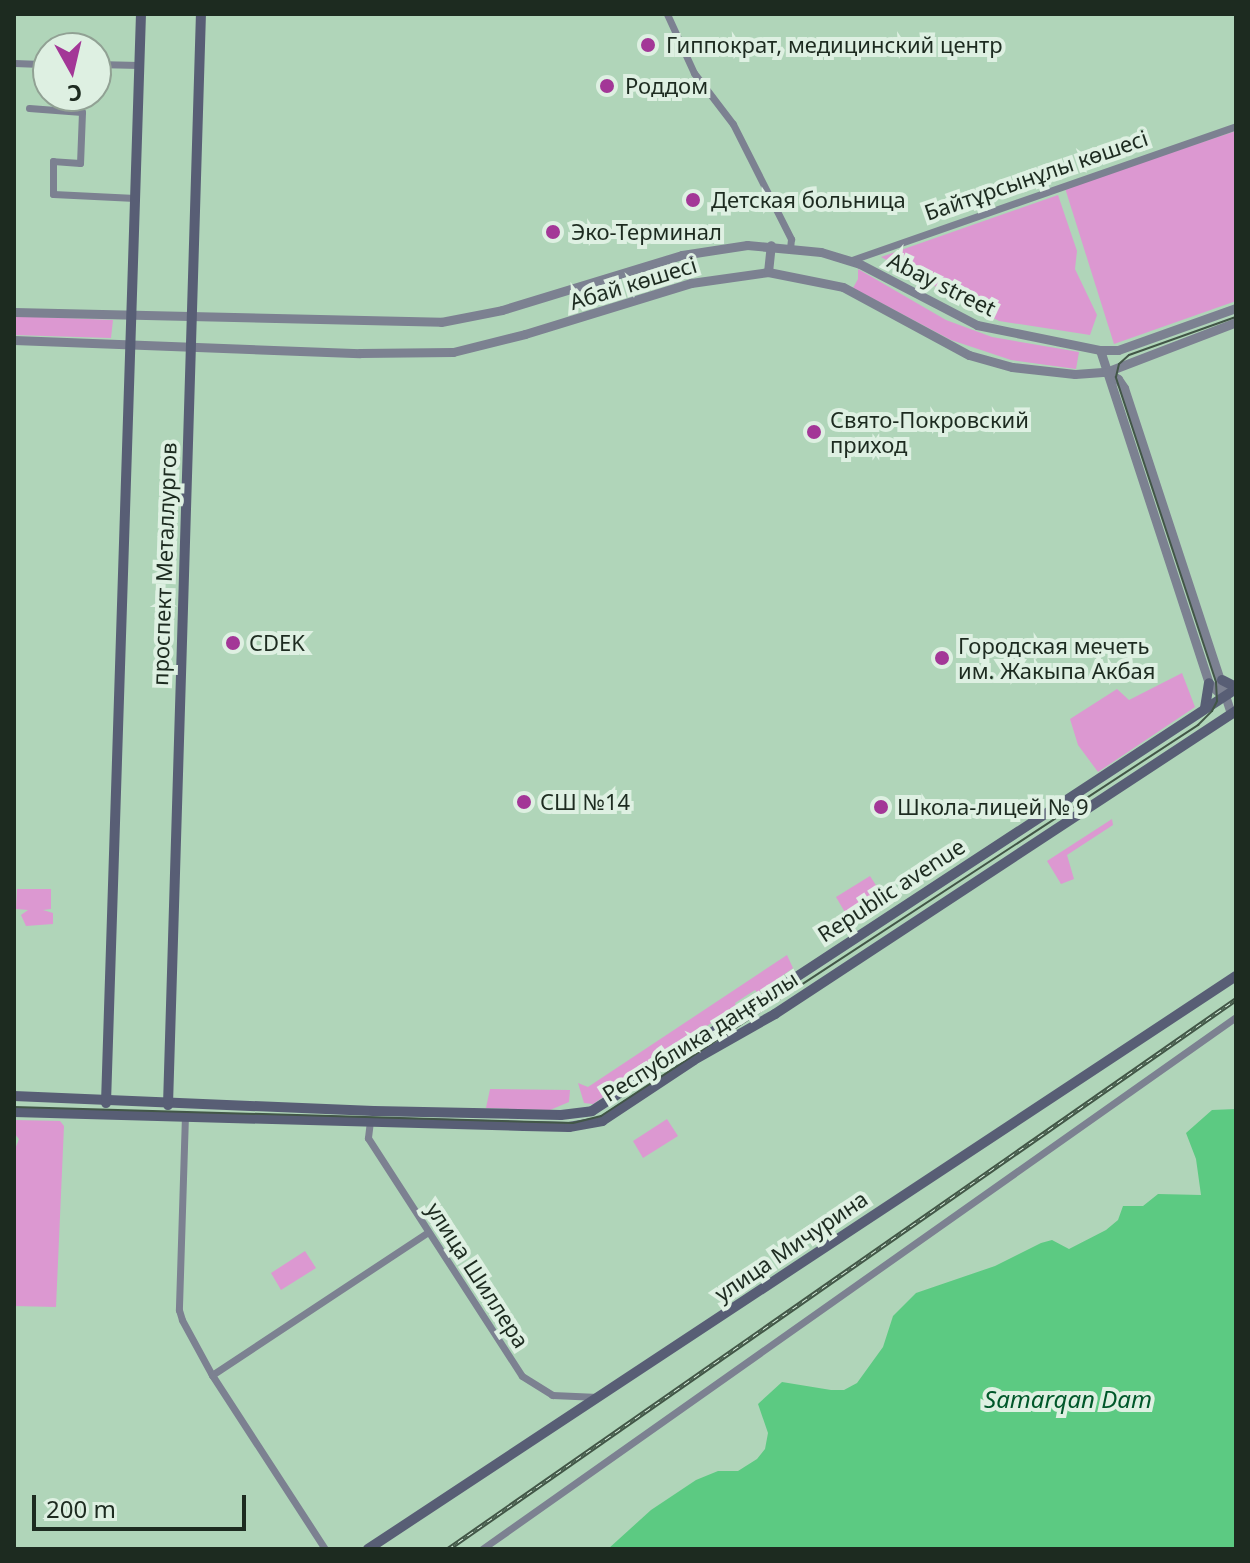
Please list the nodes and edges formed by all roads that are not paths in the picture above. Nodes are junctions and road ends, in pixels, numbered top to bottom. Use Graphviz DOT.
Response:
graph roads {
  1 [pos="141,14"];
  2 [pos="201,14"];
  3 [pos="667,14"];
  4 [pos="112,64"];
  5 [pos="139,65"];
  6 [pos="29,108"];
  7 [pos="1236,126"];
  8 [pos="135,198"];
  9 [pos="771,245"];
  10 [pos="790,248"];
  11 [pos="849,261"];
  12 [pos="768,272"];
  13 [pos="1236,308"];
  14 [pos="14,312"];
  15 [pos="192,315"];
  16 [pos="131,316"];
  17 [pos="1236,322"];
  18 [pos="14,340"];
  19 [pos="130,343"];
  20 [pos="190,344"];
  21 [pos="1100,350"];
  22 [pos="1129,362"];
  23 [pos="1106,372"];
  24 [pos="1078,374"];
  25 [pos="1118,390"];
  26 [pos="1222,680"];
  27 [pos="1209,683"];
  28 [pos="1236,688"];
  29 [pos="1223,697"];
  30 [pos="1204,710"];
  31 [pos="1234,712"];
  32 [pos="1236,976"];
  33 [pos="1236,1017"];
  34 [pos="14,1096"];
  35 [pos="106,1099"];
  36 [pos="168,1100"];
  37 [pos="14,1112"];
  38 [pos="106,1113"];
  39 [pos="167,1115"];
  40 [pos="185,1115"];
  41 [pos="370,1121"];
  42 [pos="428,1232"];
  43 [pos="212,1375"];
  44 [pos="600,1397"];
  45 [pos="325,1549"];
  46 [pos="368,1549"];
  47 [pos="482,1549"];
  1 -- 5 [label="main road, проспект Металлургов"];
  2 -- 15 [label="main road, проспект Металлургов"];
  3 -- 10 [label="street"];
  4 -- 5 [label="street"];
  5 -- 8 [label="main road, проспект Металлургов"];
  6 -- 8 [label="street"];
  7 -- 11 [label="street, Байтұрсынұлы көшесі"];
  8 -- 16 [label="main road, проспект Металлургов"];
  9 -- 10 [label="street, Abay street"];
  9 -- 12 [label="street"];
  9 -- 15 [label="street, Абай көшесі"];
  10 -- 11 [label="street, Abay street"];
  11 -- 21 [label="street, Abay street"];
  12 -- 20 [label="street, Абай көшесі"];
  12 -- 24 [label="street, Абай көшесі"];
  13 -- 21 [label="street, Abay street"];
  14 -- 16 [label="street, Абай көшесі"];
  15 -- 16 [label="street, Абай көшесі"];
  15 -- 20 [label="main road, проспект Металлургов"];
  16 -- 19 [label="main road, проспект Металлургов"];
  17 -- 22 [label="street, Абай көшесі"];
  18 -- 19 [label="street, Абай көшесі"];
  19 -- 20 [label="street, Абай көшесі"];
  19 -- 35 [label="main road, проспект Металлургов"];
  20 -- 36 [label="main road, проспект Металлургов"];
  21 -- 23 [label="street"];
  22 -- 23 [label="street, Абай көшесі"];
  22 -- 25 [label="street"];
  23 -- 24 [label="street, Абай көшесі"];
  23 -- 25 [label="street"];
  24 -- 25 [label="street"];
  25 -- 26 [label="street"];
  25 -- 27 [label="street"];
  26 -- 28 [label="main road"];
  26 -- 29 [label="street"];
  27 -- 29 [label="street"];
  27 -- 30 [label="main road"];
  28 -- 29 [label="main road"];
  29 -- 30 [label="main road"];
  29 -- 31 [label="street"];
  30 -- 36 [label="main road, Республика даңғылы"];
  31 -- 41 [label="main road, Республика даңғылы"];
  32 -- 44 [label="main road, улица Мичурина"];
  33 -- 47 [label="street"];
  34 -- 35 [label="main road, Республика даңғылы"];
  35 -- 36 [label="main road, Республика даңғылы"];
  35 -- 38 [label="main road, проспект Металлургов"];
  36 -- 39 [label="main road, проспект Металлургов"];
  37 -- 38 [label="main road, Республика даңғылы"];
  38 -- 39 [label="main road, Республика даңғылы"];
  39 -- 40 [label="main road, Республика даңғылы"];
  40 -- 41 [label="main road, Республика даңғылы"];
  40 -- 43 [label="street"];
  41 -- 42 [label="street, улица Шиллера"];
  42 -- 43 [label="street"];
  42 -- 44 [label="street, улица Шиллера"];
  43 -- 45 [label="street"];
  44 -- 46 [label="main road, улица Мичурина"];
}
